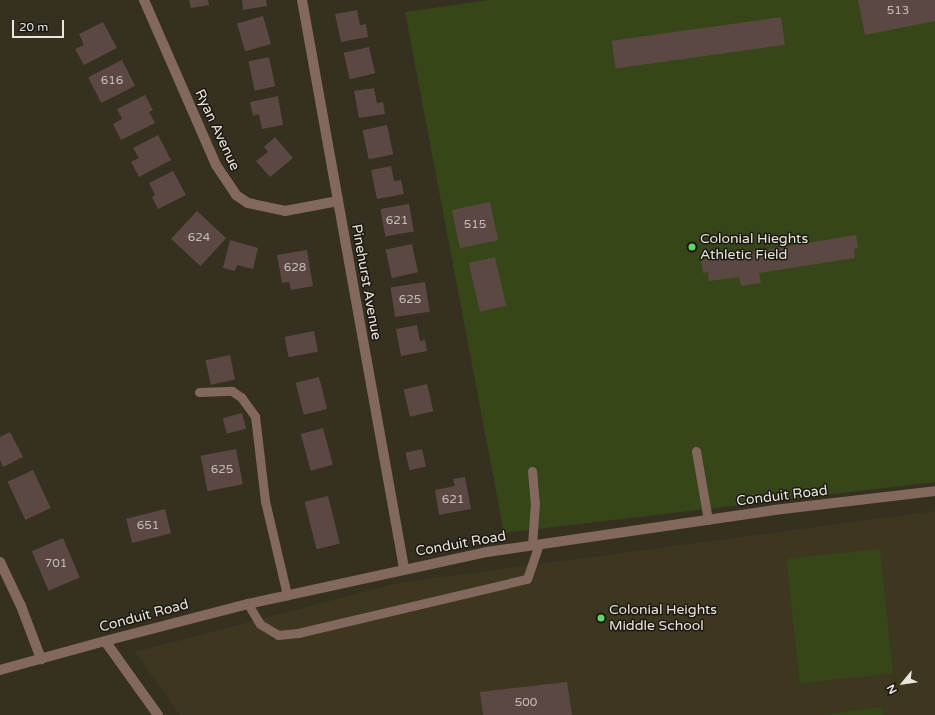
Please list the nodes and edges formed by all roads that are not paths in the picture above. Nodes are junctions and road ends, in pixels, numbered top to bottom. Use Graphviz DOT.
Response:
graph roads {
  1 [pos="144,0"];
  2 [pos="302,0"];
  3 [pos="338,201"];
  4 [pos="199,392"];
  5 [pos="696,451"];
  6 [pos="532,471"];
  7 [pos="935,491"];
  8 [pos="708,520"];
  9 [pos="535,545"];
  10 [pos="0,562"];
  11 [pos="404,568"];
  12 [pos="287,595"];
  13 [pos="248,604"];
  14 [pos="105,641"];
  15 [pos="41,658"];
  16 [pos="0,670"];
  17 [pos="158,715"];
  1 -- 3 [label="street, Ryan Avenue"];
  2 -- 3 [label="street, Pinehurst Avenue"];
  3 -- 11 [label="street, Pinehurst Avenue"];
  4 -- 12 [label="lane"];
  5 -- 8 [label="lane"];
  6 -- 9 [label="lane"];
  7 -- 8 [label="street, Conduit Road"];
  8 -- 9 [label="street, Conduit Road"];
  9 -- 11 [label="street, Conduit Road"];
  9 -- 13 [label="lane"];
  10 -- 15 [label="street"];
  11 -- 12 [label="street, Conduit Road"];
  12 -- 13 [label="street, Conduit Road"];
  13 -- 14 [label="street, Conduit Road"];
  14 -- 15 [label="street, Conduit Road"];
  14 -- 17 [label="street"];
  15 -- 16 [label="street, Conduit Road"];
}
